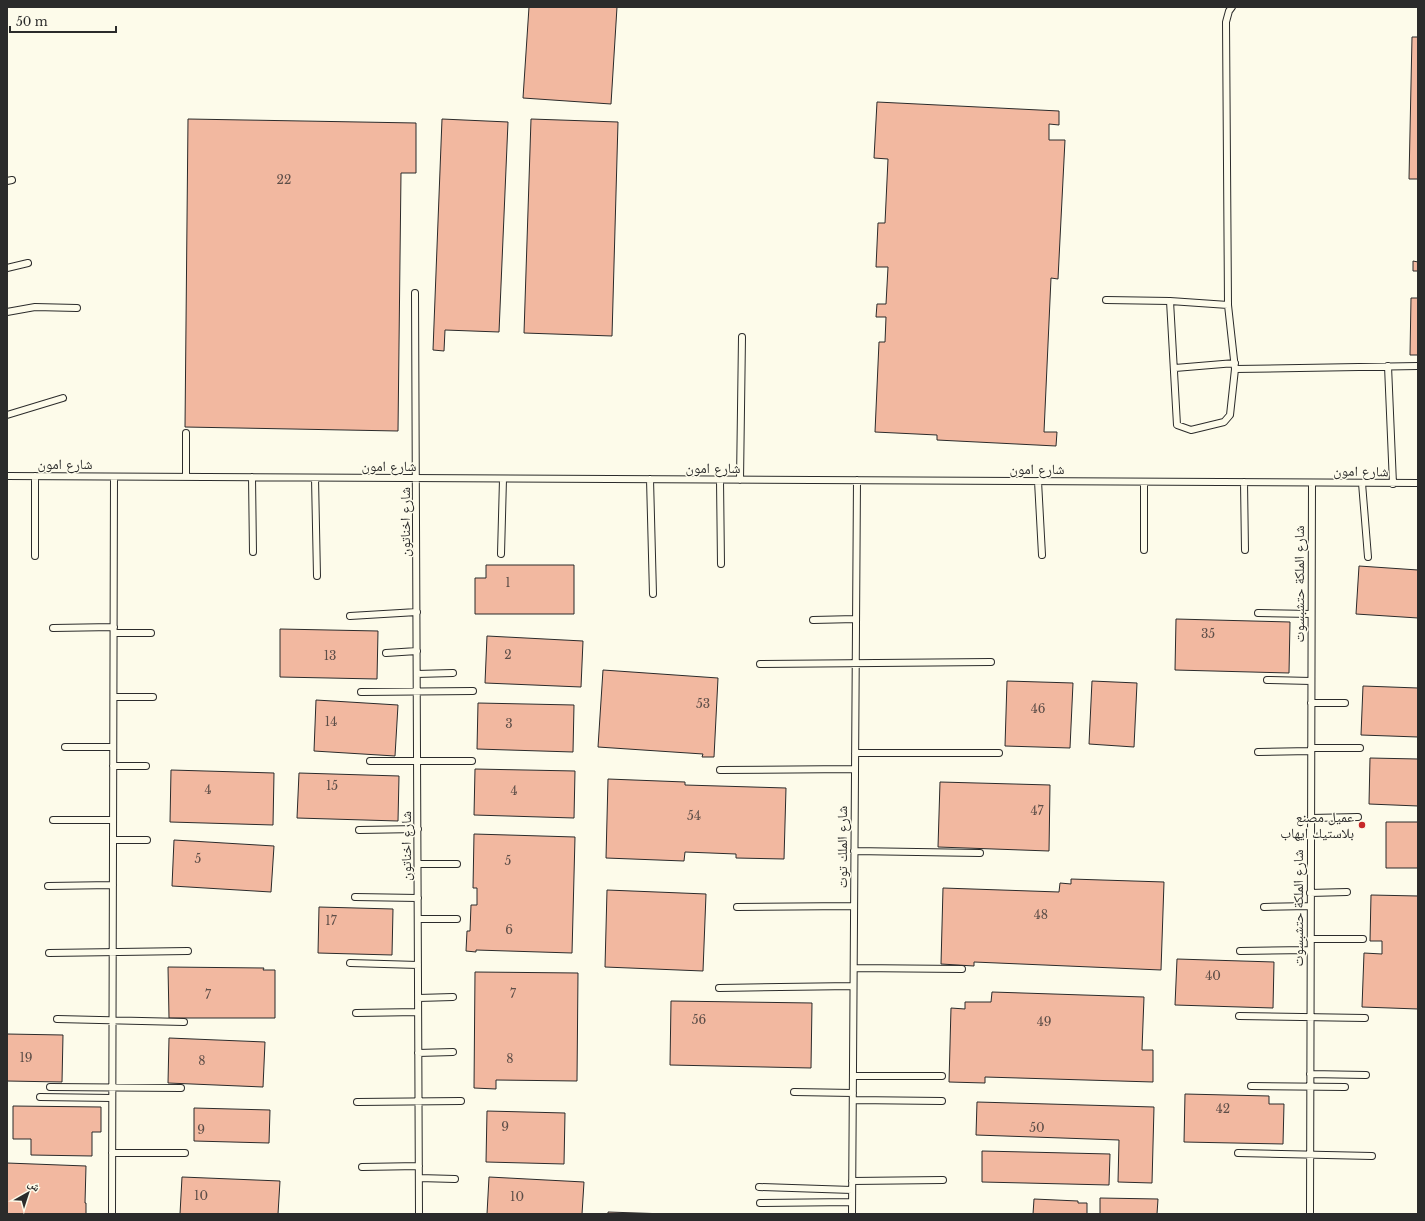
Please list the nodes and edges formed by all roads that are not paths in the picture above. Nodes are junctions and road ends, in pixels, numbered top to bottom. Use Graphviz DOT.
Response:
graph roads {
  1 [pos="1232,7"];
  2 [pos="28,263"];
  3 [pos="7,268"];
  4 [pos="416,292"];
  5 [pos="1106,300"];
  6 [pos="1170,301"];
  7 [pos="1228,305"];
  8 [pos="77,308"];
  9 [pos="7,312"];
  10 [pos="742,337"];
  11 [pos="1235,366"];
  12 [pos="1388,366"];
  13 [pos="1418,366"];
  14 [pos="1175,368"];
  15 [pos="63,398"];
  16 [pos="7,415"];
  17 [pos="186,433"];
  18 [pos="7,476"];
  19 [pos="35,476"];
  20 [pos="114,476"];
  21 [pos="186,477"];
  22 [pos="252,477"];
  23 [pos="315,478"];
  24 [pos="417,478"];
  25 [pos="503,479"];
  26 [pos="650,479"];
  27 [pos="720,480"];
  28 [pos="740,480"];
  29 [pos="857,480"];
  30 [pos="1038,482"];
  31 [pos="1144,482"];
  32 [pos="1244,482"];
  33 [pos="1312,483"];
  34 [pos="1362,483"];
  35 [pos="1418,483"];
  36 [pos="1393,484"];
  37 [pos="1144,550"];
  38 [pos="1245,550"];
  39 [pos="253,552"];
  40 [pos="501,554"];
  41 [pos="1042,555"];
  42 [pos="35,556"];
  43 [pos="1368,557"];
  44 [pos="721,564"];
  45 [pos="317,576"];
  46 [pos="654,594"];
  47 [pos="417,612"];
  48 [pos="1258,613"];
  49 [pos="1311,614"];
  50 [pos="350,616"];
  51 [pos="856,619"];
  52 [pos="813,620"];
  53 [pos="53,628"];
  54 [pos="114,630"];
  55 [pos="151,633"];
  56 [pos="417,651"];
  57 [pos="386,653"];
  58 [pos="991,662"];
  59 [pos="760,664"];
  60 [pos="856,664"];
  61 [pos="453,673"];
  62 [pos="417,674"];
  63 [pos="1267,680"];
  64 [pos="1311,681"];
  65 [pos="361,692"];
  66 [pos="418,692"];
  67 [pos="472,692"];
  68 [pos="114,697"];
  69 [pos="154,697"];
  70 [pos="1345,702"];
  71 [pos="1311,703"];
  72 [pos="64,747"];
  73 [pos="113,747"];
  74 [pos="1360,748"];
  75 [pos="1311,749"];
  76 [pos="1258,752"];
  77 [pos="855,753"];
  78 [pos="999,753"];
  79 [pos="370,761"];
  80 [pos="418,761"];
  81 [pos="472,761"];
  82 [pos="113,766"];
  83 [pos="146,766"];
  84 [pos="855,769"];
  85 [pos="720,770"];
  86 [pos="1358,817"];
  87 [pos="1311,818"];
  88 [pos="53,820"];
  89 [pos="113,820"];
  90 [pos="418,829"];
  91 [pos="359,830"];
  92 [pos="113,840"];
  93 [pos="147,840"];
  94 [pos="854,851"];
  95 [pos="980,853"];
  96 [pos="418,864"];
  97 [pos="457,864"];
  98 [pos="113,885"];
  99 [pos="48,886"];
  100 [pos="1347,892"];
  101 [pos="1310,893"];
  102 [pos="355,897"];
  103 [pos="418,898"];
  104 [pos="854,906"];
  105 [pos="1310,906"];
  106 [pos="737,907"];
  107 [pos="1264,907"];
  108 [pos="418,919"];
  109 [pos="457,919"];
  110 [pos="1310,939"];
  111 [pos="1364,939"];
  112 [pos="1310,950"];
  113 [pos="1240,951"];
  114 [pos="113,952"];
  115 [pos="188,952"];
  116 [pos="49,953"];
  117 [pos="350,963"];
  118 [pos="418,965"];
  119 [pos="854,968"];
  120 [pos="962,969"];
  121 [pos="853,986"];
  122 [pos="719,988"];
  123 [pos="418,998"];
  124 [pos="453,998"];
  125 [pos="418,1012"];
  126 [pos="356,1013"];
  127 [pos="1239,1016"];
  128 [pos="1310,1017"];
  129 [pos="1365,1018"];
  130 [pos="57,1019"];
  131 [pos="113,1020"];
  132 [pos="184,1022"];
  133 [pos="453,1052"];
  134 [pos="418,1053"];
  135 [pos="1310,1074"];
  136 [pos="1366,1075"];
  137 [pos="853,1076"];
  138 [pos="942,1076"];
  139 [pos="1251,1086"];
  140 [pos="50,1087"];
  141 [pos="1310,1087"];
  142 [pos="1346,1087"];
  143 [pos="112,1088"];
  144 [pos="181,1088"];
  145 [pos="794,1092"];
  146 [pos="40,1097"];
  147 [pos="853,1097"];
  148 [pos="112,1098"];
  149 [pos="461,1101"];
  150 [pos="942,1101"];
  151 [pos="357,1102"];
  152 [pos="419,1102"];
  153 [pos="112,1153"];
  154 [pos="185,1153"];
  155 [pos="1238,1153"];
  156 [pos="1310,1154"];
  157 [pos="1372,1156"];
  158 [pos="362,1166"];
  159 [pos="419,1166"];
  160 [pos="419,1178"];
  161 [pos="455,1179"];
  162 [pos="944,1180"];
  163 [pos="852,1181"];
  164 [pos="759,1187"];
  165 [pos="852,1190"];
  166 [pos="852,1202"];
  167 [pos="760,1203"];
  168 [pos="112,1214"];
  169 [pos="419,1214"];
  170 [pos="852,1214"];
  171 [pos="1310,1214"];
  1 -- 7 [label="lane"];
  2 -- 3 [label="lane"];
  4 -- 24 [label="lane, شارع اخناتون"];
  5 -- 6 [label="lane"];
  6 -- 7 [label="lane"];
  6 -- 14 [label="lane"];
  7 -- 11 [label="lane"];
  8 -- 9 [label="lane"];
  10 -- 28 [label="lane"];
  11 -- 12 [label="lane"];
  11 -- 14 [label="lane"];
  11 -- 14 [label="lane"];
  12 -- 13 [label="lane"];
  12 -- 36 [label="lane"];
  15 -- 16 [label="lane"];
  17 -- 21 [label="lane"];
  18 -- 19 [label="lane, شارع امون"];
  19 -- 20 [label="lane, شارع امون"];
  19 -- 42 [label="lane"];
  20 -- 21 [label="lane, شارع امون"];
  20 -- 54 [label="lane"];
  21 -- 22 [label="lane, شارع امون"];
  22 -- 23 [label="lane, شارع امون"];
  22 -- 39 [label="lane"];
  23 -- 24 [label="lane, شارع امون"];
  23 -- 45 [label="lane"];
  24 -- 25 [label="lane, شارع امون"];
  24 -- 47 [label="lane, شارع اخناتون"];
  25 -- 26 [label="lane, شارع امون"];
  25 -- 40 [label="lane"];
  26 -- 27 [label="lane, شارع امون"];
  26 -- 46 [label="lane"];
  27 -- 28 [label="lane, شارع امون"];
  27 -- 44 [label="lane"];
  28 -- 29 [label="lane, شارع امون"];
  29 -- 30 [label="lane, شارع امون"];
  29 -- 51 [label="lane, شارع الملك توت"];
  30 -- 31 [label="lane, شارع امون"];
  30 -- 41 [label="lane"];
  31 -- 32 [label="lane, شارع امون"];
  31 -- 37 [label="lane"];
  32 -- 33 [label="lane, شارع امون"];
  32 -- 38 [label="lane"];
  33 -- 34 [label="lane, شارع امون"];
  33 -- 49 [label="lane, شارع الملكة حتشبسوت"];
  34 -- 36 [label="lane, شارع امون"];
  34 -- 43 [label="lane"];
  35 -- 36 [label="lane, شارع امون"];
  47 -- 50 [label="lane"];
  47 -- 56 [label="lane, شارع اخناتون"];
  48 -- 49 [label="lane"];
  49 -- 64 [label="lane, شارع الملكة حتشبسوت"];
  51 -- 52 [label="lane"];
  51 -- 60 [label="lane, شارع الملك توت"];
  53 -- 54 [label="lane"];
  54 -- 55 [label="lane"];
  54 -- 68 [label="lane"];
  56 -- 57 [label="lane"];
  56 -- 62 [label="lane, شارع اخناتون"];
  58 -- 60 [label="lane"];
  59 -- 60 [label="lane"];
  60 -- 77 [label="lane, شارع الملك توت"];
  61 -- 62 [label="lane"];
  62 -- 66 [label="lane, شارع اخناتون"];
  63 -- 64 [label="lane"];
  64 -- 71 [label="lane, شارع الملكة حتشبسوت"];
  65 -- 66 [label="lane"];
  66 -- 67 [label="lane"];
  66 -- 80 [label="lane, شارع اخناتون"];
  68 -- 69 [label="lane"];
  68 -- 73 [label="lane"];
  70 -- 71 [label="lane"];
  71 -- 75 [label="lane, شارع الملكة حتشبسوت"];
  72 -- 73 [label="lane"];
  73 -- 82 [label="lane"];
  74 -- 75 [label="lane"];
  75 -- 76 [label="lane"];
  75 -- 87 [label="lane, شارع الملكة حتشبسوت"];
  77 -- 78 [label="lane"];
  77 -- 84 [label="lane, شارع الملك توت"];
  79 -- 80 [label="lane"];
  80 -- 81 [label="lane"];
  80 -- 90 [label="lane, شارع اخناتون"];
  82 -- 83 [label="lane"];
  82 -- 89 [label="lane"];
  84 -- 85 [label="lane"];
  84 -- 94 [label="lane, شارع الملك توت"];
  86 -- 87 [label="lane"];
  87 -- 101 [label="lane, شارع الملكة حتشبسوت"];
  88 -- 89 [label="lane"];
  89 -- 92 [label="lane"];
  90 -- 91 [label="lane"];
  90 -- 96 [label="lane, شارع اخناتون"];
  92 -- 93 [label="lane"];
  92 -- 98 [label="lane"];
  94 -- 95 [label="lane"];
  94 -- 104 [label="lane, شارع الملك توت"];
  96 -- 97 [label="lane"];
  96 -- 103 [label="lane, شارع اخناتون"];
  98 -- 99 [label="lane"];
  98 -- 114 [label="lane"];
  100 -- 101 [label="lane"];
  101 -- 105 [label="lane, شارع الملكة حتشبسوت"];
  102 -- 103 [label="lane"];
  103 -- 108 [label="lane, شارع اخناتون"];
  104 -- 106 [label="lane"];
  104 -- 119 [label="lane, شارع الملك توت"];
  105 -- 107 [label="lane"];
  105 -- 110 [label="lane, شارع الملكة حتشبسوت"];
  108 -- 109 [label="lane"];
  108 -- 118 [label="lane, شارع اخناتون"];
  110 -- 111 [label="lane"];
  110 -- 112 [label="lane, شارع الملكة حتشبسوت"];
  112 -- 113 [label="lane"];
  112 -- 128 [label="lane, شارع الملكة حتشبسوت"];
  114 -- 115 [label="lane"];
  114 -- 116 [label="lane"];
  114 -- 131 [label="lane"];
  117 -- 118 [label="lane"];
  118 -- 123 [label="lane, شارع اخناتون"];
  119 -- 120 [label="lane"];
  119 -- 121 [label="lane, شارع الملك توت"];
  121 -- 122 [label="lane"];
  121 -- 137 [label="lane, شارع الملك توت"];
  123 -- 124 [label="lane"];
  123 -- 125 [label="lane, شارع اخناتون"];
  125 -- 126 [label="lane"];
  125 -- 134 [label="lane, شارع اخناتون"];
  127 -- 128 [label="lane"];
  128 -- 129 [label="lane"];
  128 -- 135 [label="lane, شارع الملكة حتشبسوت"];
  130 -- 131 [label="lane"];
  131 -- 132 [label="lane"];
  131 -- 143 [label="lane"];
  133 -- 134 [label="lane"];
  134 -- 152 [label="lane, شارع اخناتون"];
  135 -- 136 [label="lane"];
  135 -- 141 [label="lane, شارع الملكة حتشبسوت"];
  137 -- 138 [label="lane"];
  137 -- 147 [label="lane, شارع الملك توت"];
  139 -- 141 [label="lane"];
  140 -- 143 [label="lane"];
  141 -- 142 [label="lane"];
  141 -- 156 [label="lane, شارع الملكة حتشبسوت"];
  143 -- 144 [label="lane"];
  143 -- 148 [label="lane"];
  145 -- 147 [label="lane"];
  146 -- 148 [label="lane"];
  147 -- 150 [label="lane"];
  147 -- 163 [label="lane, شارع الملك توت"];
  148 -- 153 [label="lane"];
  149 -- 152 [label="lane"];
  151 -- 152 [label="lane"];
  152 -- 159 [label="lane, شارع اخناتون"];
  153 -- 154 [label="lane"];
  153 -- 168 [label="lane"];
  155 -- 156 [label="lane"];
  156 -- 157 [label="lane"];
  156 -- 171 [label="lane, شارع الملكة حتشبسوت"];
  158 -- 159 [label="lane"];
  159 -- 160 [label="lane, شارع اخناتون"];
  160 -- 161 [label="lane"];
  160 -- 169 [label="lane, شارع اخناتون"];
  162 -- 163 [label="lane"];
  163 -- 165 [label="lane, شارع الملك توت"];
  164 -- 165 [label="lane"];
  165 -- 166 [label="lane, شارع الملك توت"];
  166 -- 167 [label="lane"];
  166 -- 170 [label="lane, شارع الملك توت"];
}
